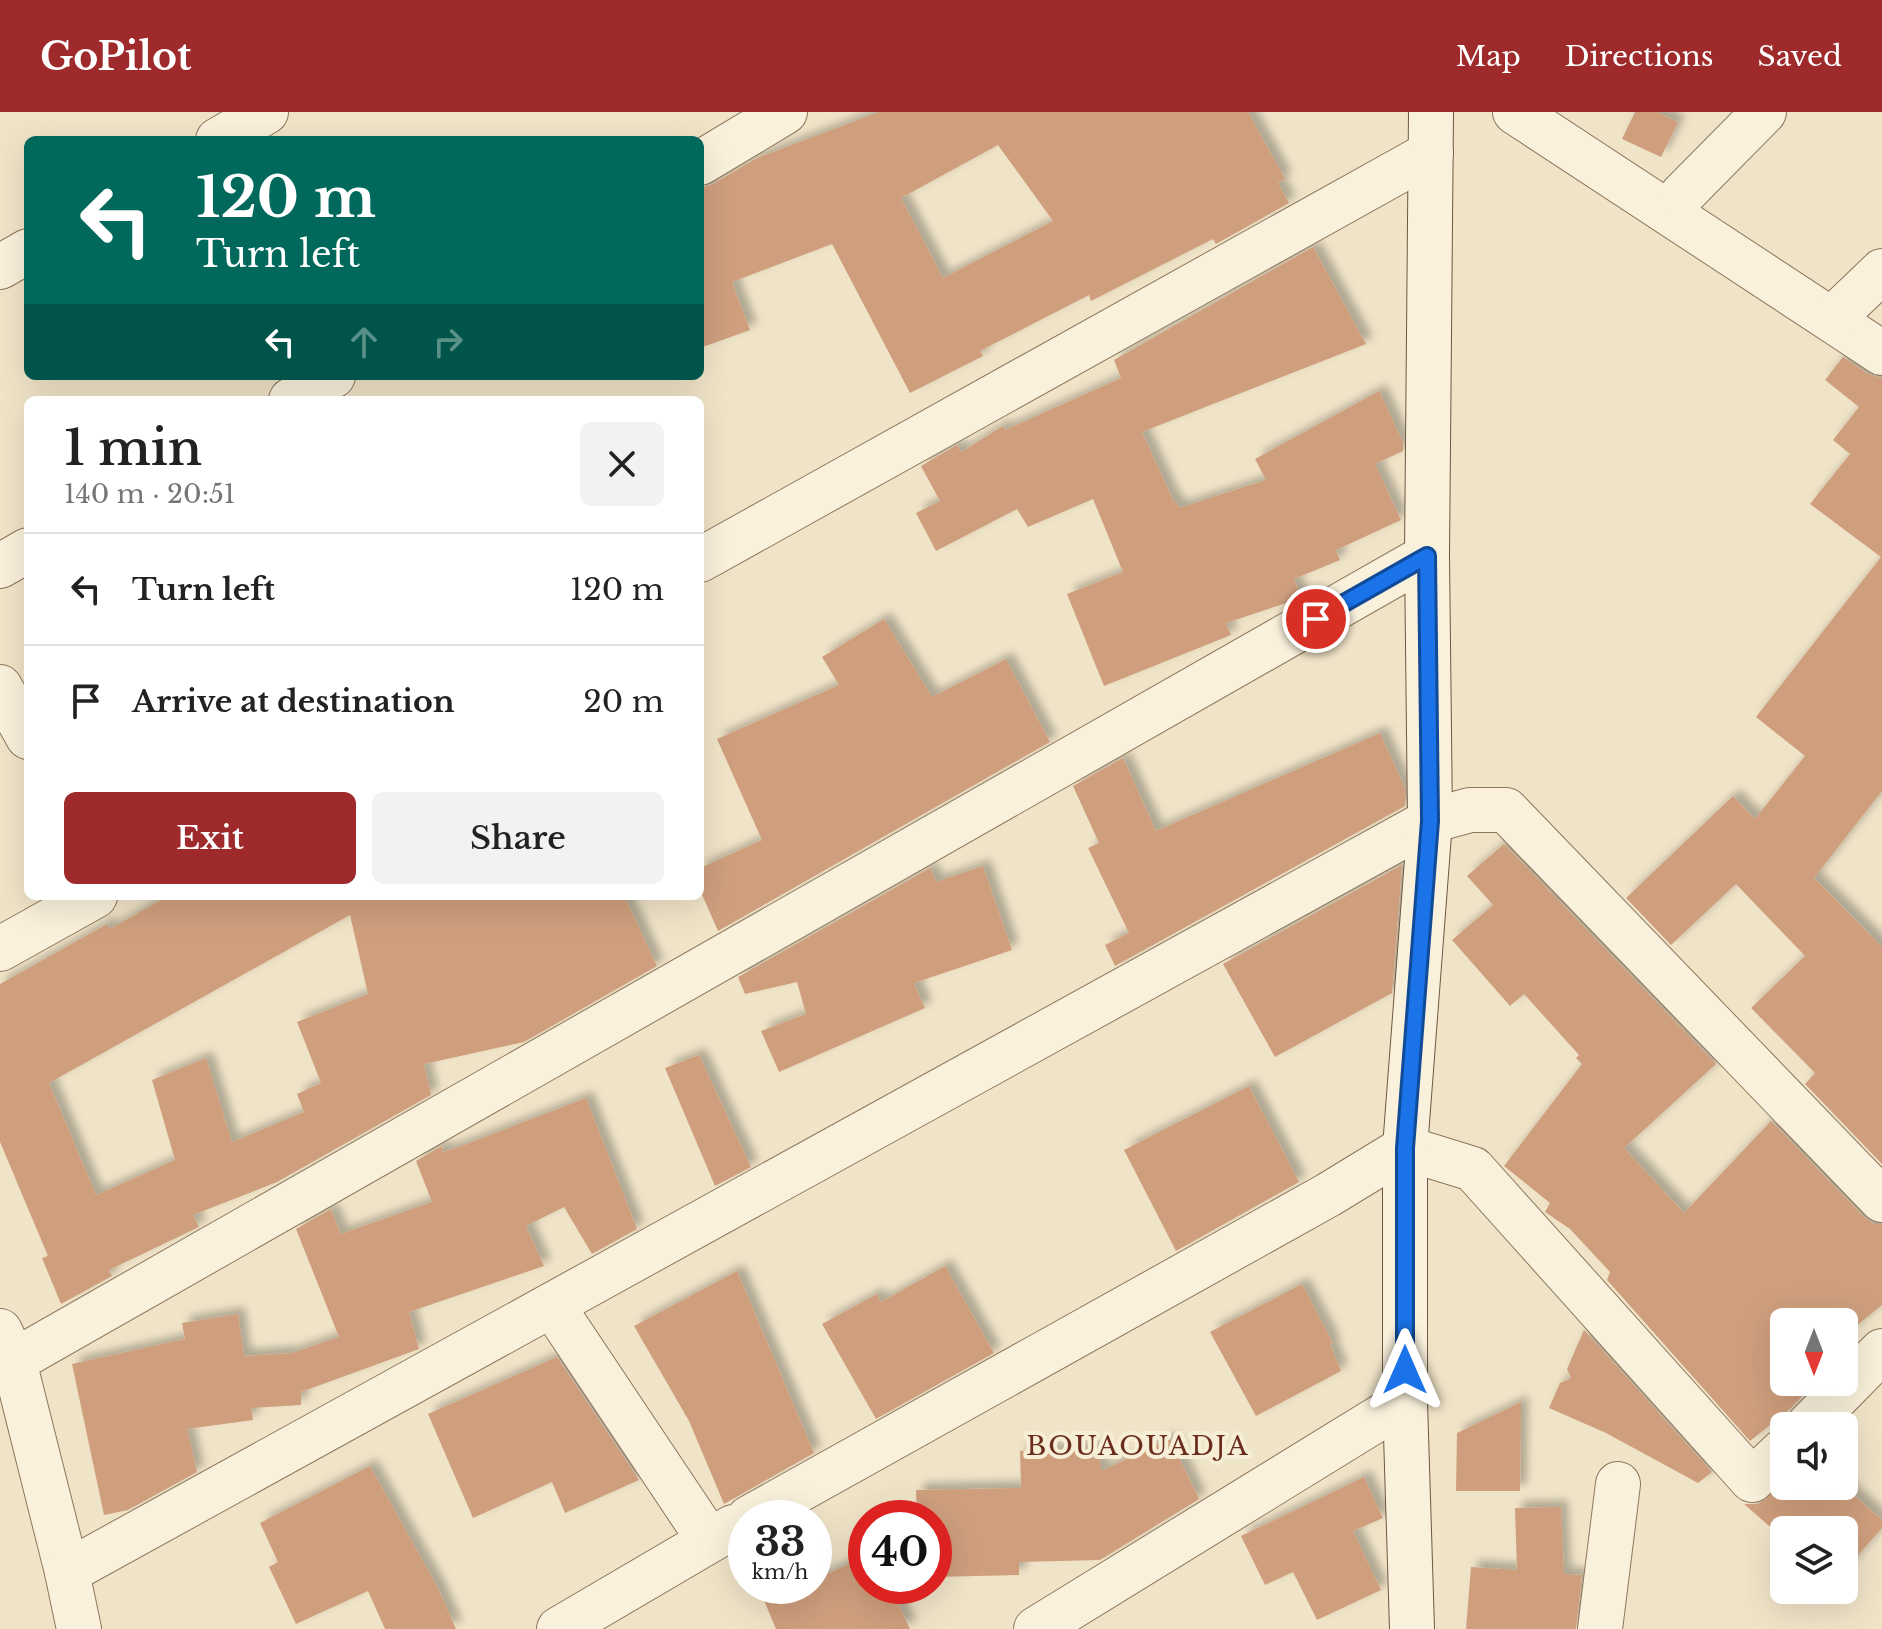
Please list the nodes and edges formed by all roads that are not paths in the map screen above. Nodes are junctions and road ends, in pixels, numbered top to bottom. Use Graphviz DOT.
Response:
graph roads {
  1 [pos="266,112"];
  2 [pos="785,112"];
  3 [pos="1515,112"];
  4 [pos="1764,112"];
  5 [pos="1431,133"];
  6 [pos="225,136"];
  7 [pos="704,161"];
  8 [pos="1682,195"];
  9 [pos="24,253"];
  10 [pos="0,267"];
  11 [pos="1882,271"];
  12 [pos="1832,319"];
  13 [pos="1882,353"];
  14 [pos="326,380"];
  15 [pos="298,396"];
  16 [pos="24,552"];
  17 [pos="1427,556"];
  18 [pos="704,558"];
  19 [pos="0,566"];
  20 [pos="0,687"];
  21 [pos="24,730"];
  22 [pos="1430,821"];
  23 [pos="88,900"];
  24 [pos="0,949"];
  25 [pos="1405,1148"];
  26 [pos="1882,1200"];
  27 [pos="552,1305"];
  28 [pos="7,1346"];
  29 [pos="1882,1351"];
  30 [pos="1405,1402"];
  31 [pos="1822,1412"];
  32 [pos="1770,1463"];
  33 [pos="1618,1484"];
  34 [pos="782,1500"];
  35 [pos="728,1518"];
  36 [pos="728,1530"];
  37 [pos="67,1572"];
  38 [pos="79,1629"];
  39 [pos="559,1629"];
  40 [pos="1036,1629"];
  41 [pos="1412,1629"];
  42 [pos="1600,1629"];
  1 -- 6 [label="street"];
  2 -- 7 [label="street"];
  3 -- 12 [label="street"];
  4 -- 8 [label="street"];
  5 -- 17 [label="street"];
  5 -- 18 [label="street"];
  9 -- 10 [label="street"];
  11 -- 12 [label="street"];
  12 -- 13 [label="street"];
  14 -- 15 [label="street"];
  16 -- 19 [label="street"];
  17 -- 22 [label="street"];
  17 -- 28 [label="street"];
  20 -- 21 [label="street"];
  22 -- 25 [label="street"];
  22 -- 26 [label="street"];
  22 -- 27 [label="street"];
  23 -- 24 [label="street"];
  25 -- 30 [label="street"];
  25 -- 32 [label="street"];
  25 -- 34 [label="street"];
  27 -- 35 [label="street"];
  27 -- 37 [label="street"];
  28 -- 37 [label="street"];
  29 -- 31 [label="street"];
  30 -- 40 [label="street"];
  30 -- 41 [label="street"];
  33 -- 42 [label="street"];
  36 -- 39 [label="street"];
  37 -- 38 [label="street"];
}
